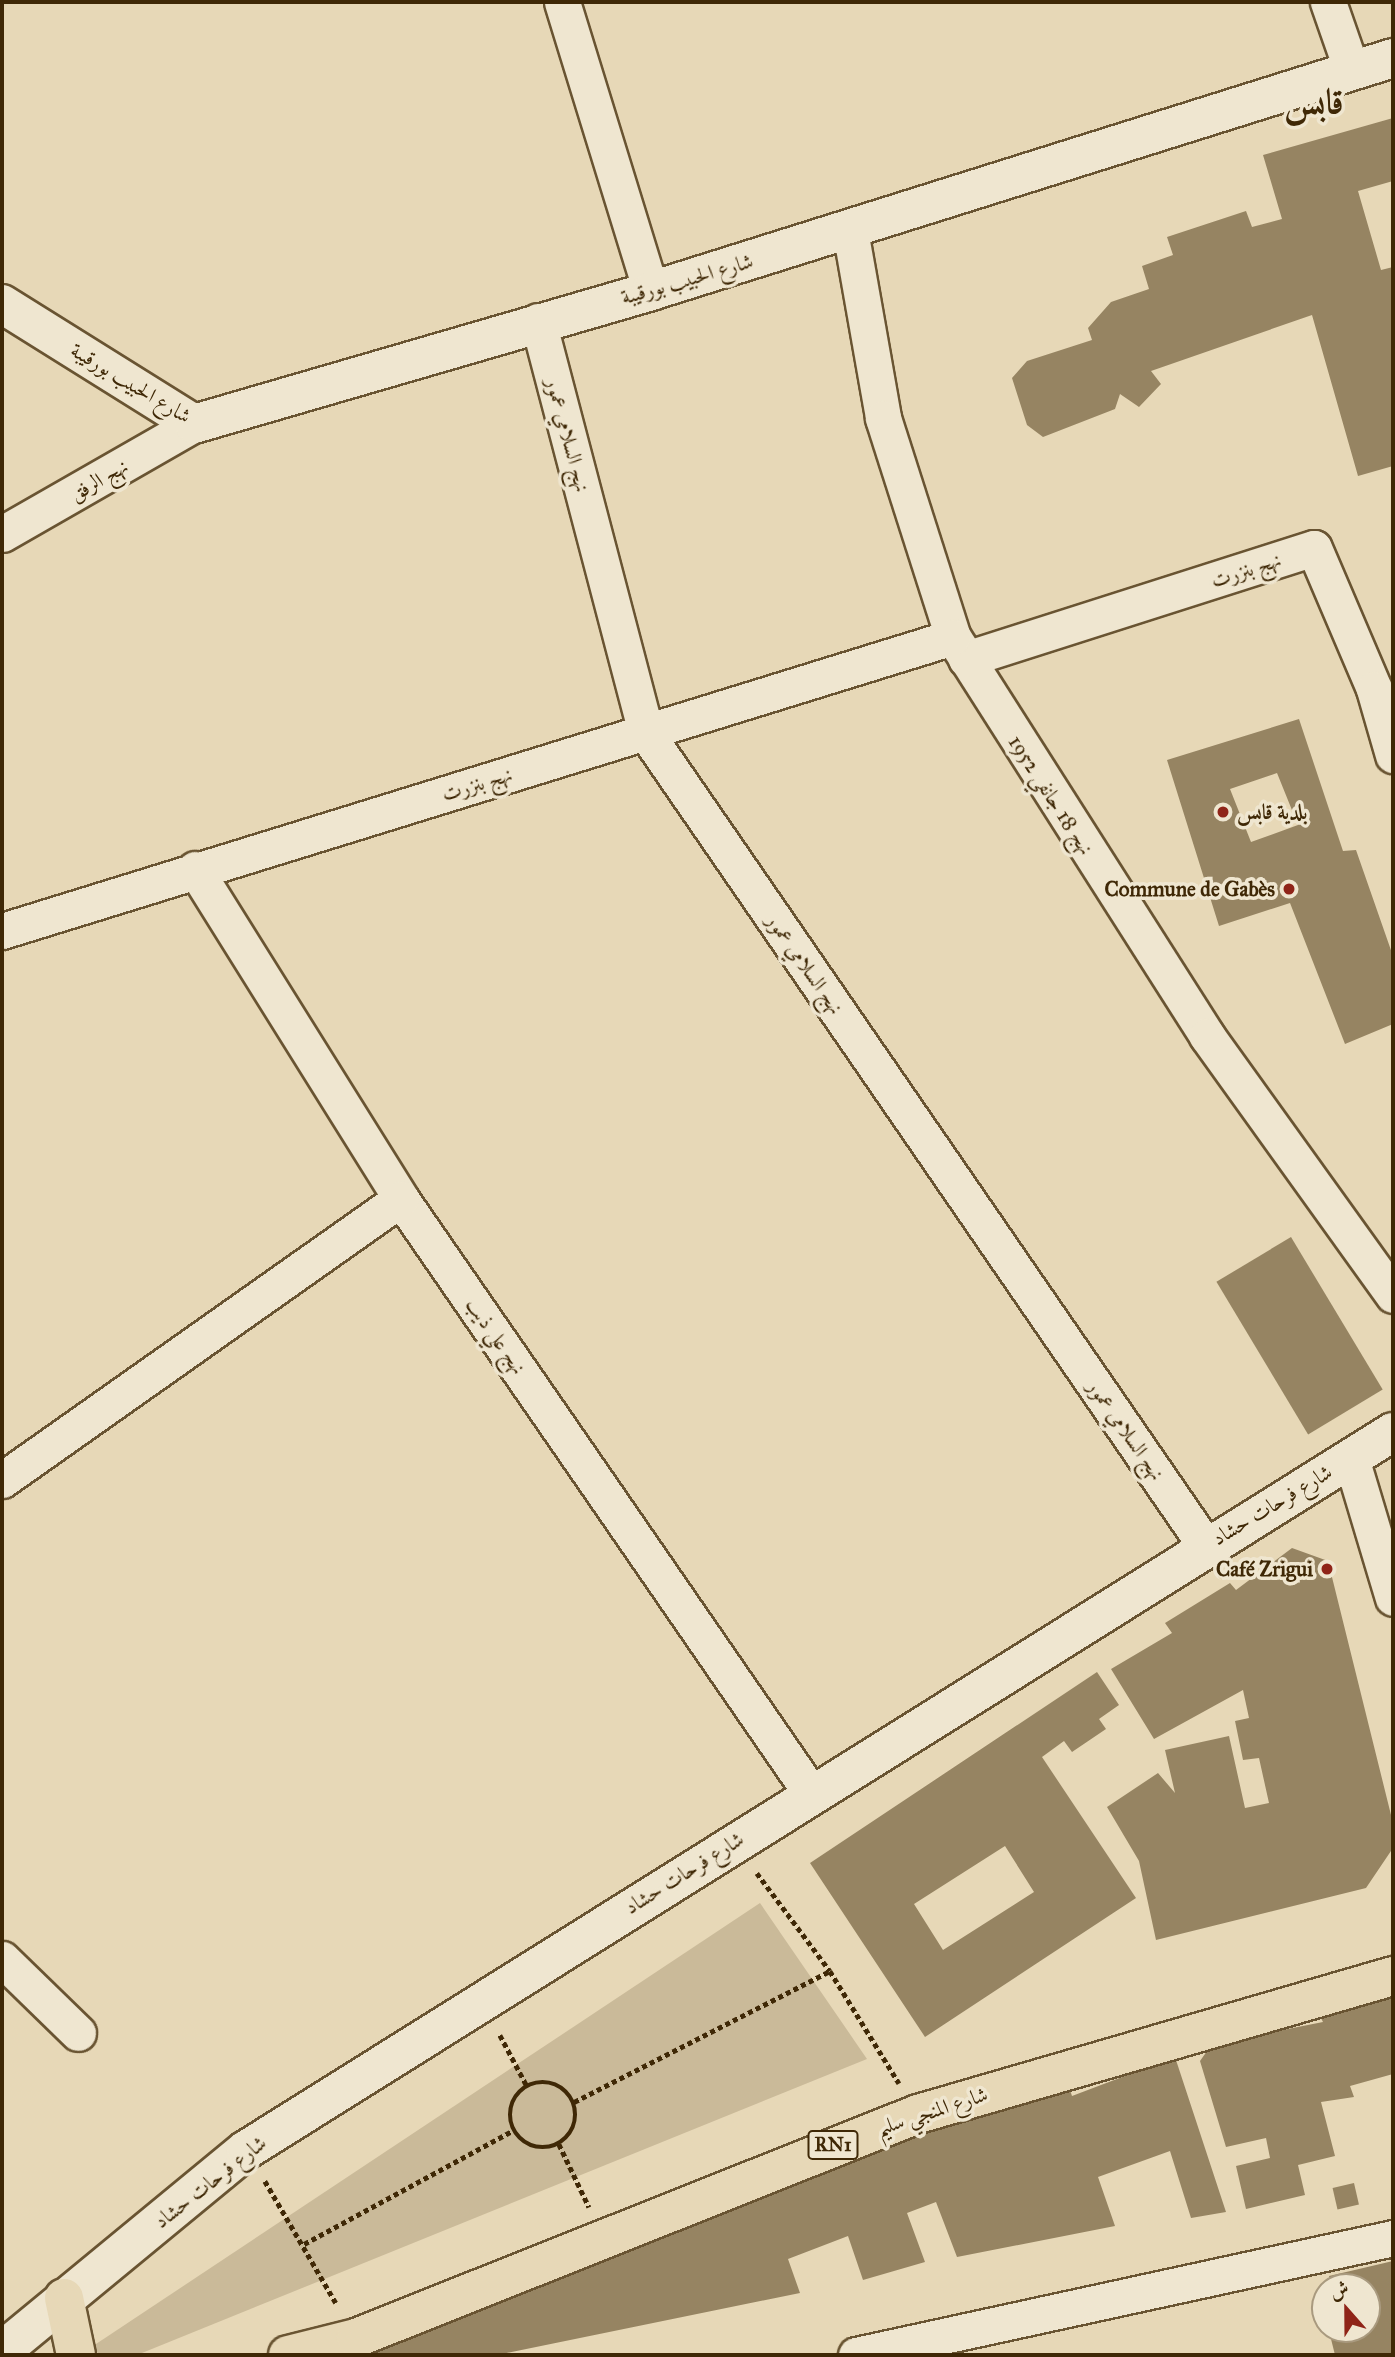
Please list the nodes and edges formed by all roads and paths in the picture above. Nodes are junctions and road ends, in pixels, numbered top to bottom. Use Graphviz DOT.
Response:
graph roads {
  1 [pos="562,2"];
  2 [pos="1328,2"];
  3 [pos="1393,58"];
  4 [pos="1352,71"];
  5 [pos="850,230"];
  6 [pos="651,291"];
  7 [pos="2,304"];
  8 [pos="538,321"];
  9 [pos="194,424"];
  10 [pos="2,534"];
  11 [pos="959,648"];
  12 [pos="1384,686"];
  13 [pos="646,733"];
  14 [pos="1393,755"];
  15 [pos="195,869"];
  16 [pos="2,931"];
  17 [pos="401,1199"];
  18 [pos="1393,1295"];
  19 [pos="1393,1432"];
  20 [pos="1351,1458"];
  21 [pos="2,1480"];
  22 [pos="1205,1545"];
  23 [pos="1393,1598"];
  24 [pos="811,1793"];
  25 [pos="733,1842"];
  26 [pos="2,1959"];
  27 [pos="830,1971"];
  28 [pos="1393,1976"];
  29 [pos="482,2000"];
  30 [pos="78,2033"];
  31 [pos="527,2085"];
  32 [pos="574,2102"];
  33 [pos="919,2114"];
  34 [pos="514,2130"];
  35 [pos="559,2144"];
  36 [pos="246,2150"];
  37 [pos="603,2238"];
  38 [pos="1393,2238"];
  39 [pos="304,2244"];
  40 [pos="64,2298"];
  41 [pos="356,2339"];
  42 [pos="2,2351"];
  43 [pos="76,2355"];
  44 [pos="288,2355"];
  45 [pos="856,2355"];
  1 -- 6 [label="street"];
  2 -- 4 [label="street"];
  3 -- 4 [label="street, شارع الحبيب بورقيبة"];
  4 -- 5 [label="street, شارع الحبيب بورقيبة"];
  5 -- 6 [label="street, شارع الحبيب بورقيبة"];
  5 -- 11 [label="street, نهج 18 جانفي 1952"];
  6 -- 8 [label="street, شارع الحبيب بورقيبة"];
  7 -- 9 [label="street, شارع الحبيب بورقيبة"];
  8 -- 9 [label="street, شارع الحبيب بورقيبة"];
  8 -- 13 [label="street, نهج السلامي عمور"];
  9 -- 10 [label="street, نهج الرفق"];
  11 -- 12 [label="street, نهج بنزرت"];
  11 -- 13 [label="street, نهج بنزرت"];
  11 -- 18 [label="street, نهج 18 جانفي 1952"];
  12 -- 14 [label="street, نهج بنزرت"];
  13 -- 15 [label="street, نهج بنزرت"];
  13 -- 22 [label="street, نهج السلامي عمور"];
  15 -- 16 [label="street, نهج بنزرت"];
  15 -- 17 [label="street, نهج علي ذيب"];
  17 -- 21 [label="street"];
  17 -- 24 [label="street, نهج علي ذيب"];
  19 -- 20 [label="street, شارع فرحات حشاد"];
  20 -- 22 [label="street, شارع فرحات حشاد"];
  20 -- 23 [label="street"];
  22 -- 24 [label="street, شارع فرحات حشاد"];
  24 -- 25 [label="street, شارع فرحات حشاد"];
  25 -- 27 [label="path"];
  25 -- 29 [label="street, شارع فرحات حشاد"];
  26 -- 30 [label="street"];
  27 -- 32 [label="path"];
  27 -- 33 [label="path"];
  28 -- 33 [label="main road, شارع المنجي سليم / RN1"];
  29 -- 31 [label="path"];
  29 -- 36 [label="street, شارع فرحات حشاد"];
  31 -- 32 [label="path"];
  31 -- 34 [label="path"];
  32 -- 35 [label="path"];
  33 -- 37 [label="main road, شارع المنجي سليم / RN1"];
  34 -- 35 [label="path"];
  34 -- 39 [label="path"];
  35 -- 37 [label="path"];
  36 -- 39 [label="path"];
  36 -- 40 [label="street, شارع فرحات حشاد"];
  37 -- 41 [label="main road, شارع المنجي سليم / RN1"];
  38 -- 45 [label="street"];
  39 -- 41 [label="path"];
  40 -- 42 [label="street, شارع فرحات حشاد"];
  40 -- 43 [label="main road"];
  41 -- 44 [label="main road, شارع المنجي سليم / RN1"];
}
